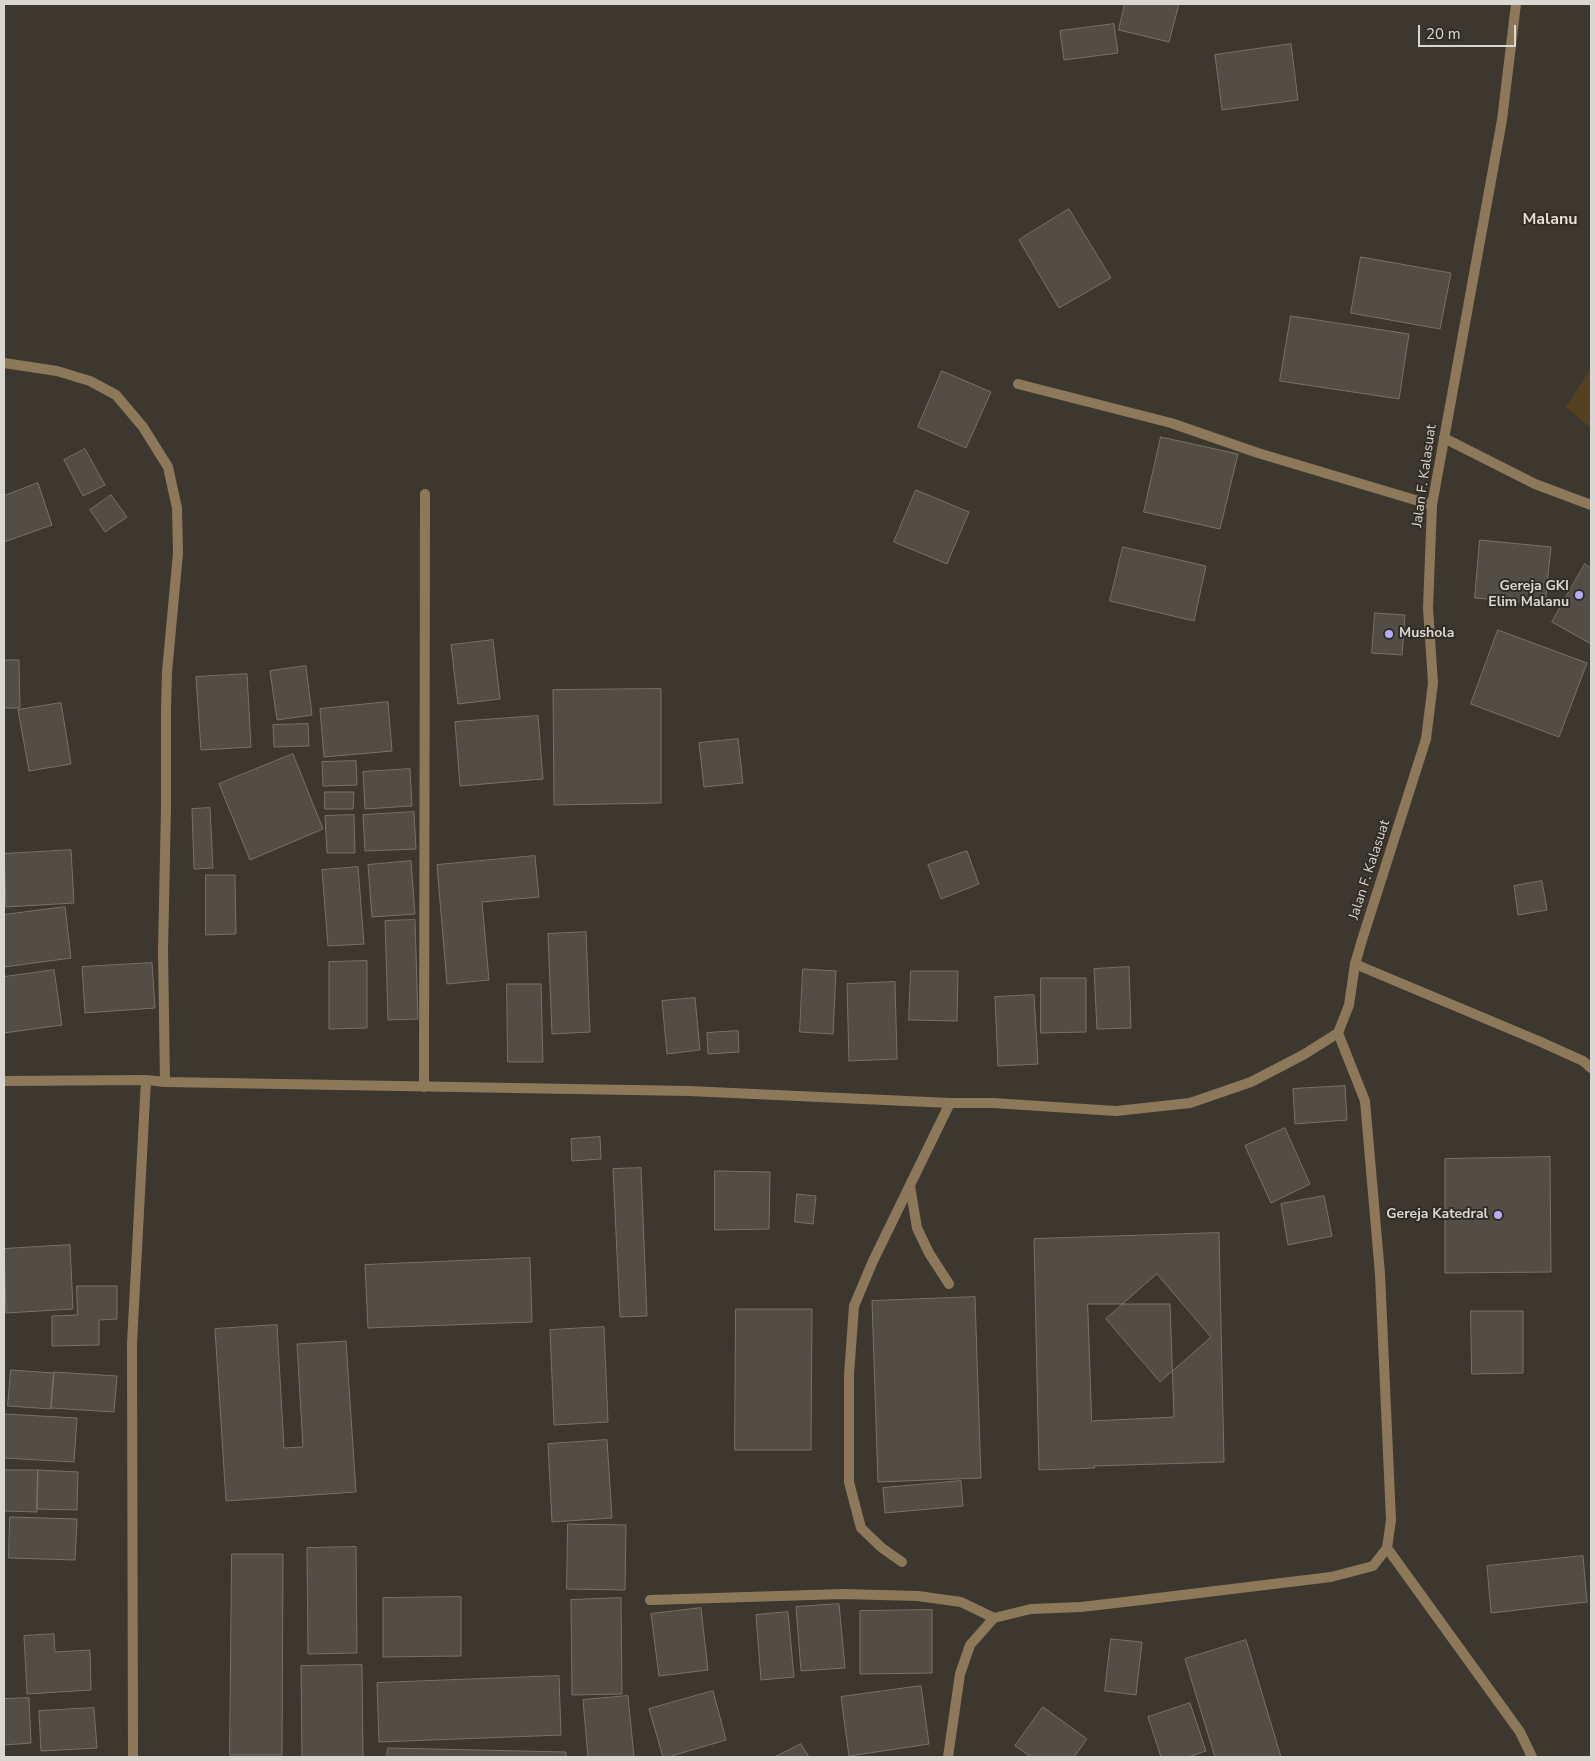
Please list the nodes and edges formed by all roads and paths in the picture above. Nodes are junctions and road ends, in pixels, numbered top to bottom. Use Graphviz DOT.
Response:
graph roads {
  1 [pos="1516,4"];
  2 [pos="4,363"];
  3 [pos="1018,384"];
  4 [pos="1444,438"];
  5 [pos="425,494"];
  6 [pos="1591,505"];
  7 [pos="1432,506"];
  8 [pos="1355,964"];
  9 [pos="1338,1032"];
  10 [pos="1591,1068"];
  11 [pos="146,1080"];
  12 [pos="4,1081"];
  13 [pos="164,1082"];
  14 [pos="424,1087"];
  15 [pos="950,1103"];
  16 [pos="910,1186"];
  17 [pos="949,1284"];
  18 [pos="1387,1548"];
  19 [pos="902,1562"];
  20 [pos="650,1600"];
  21 [pos="994,1618"];
  22 [pos="133,1757"];
  23 [pos="948,1757"];
  24 [pos="1532,1757"];
  1 -- 4 [label="street, Jalan F. Kalasuat"];
  2 -- 13 [label="street"];
  3 -- 7 [label="street"];
  4 -- 6 [label="street"];
  4 -- 7 [label="street, Jalan F. Kalasuat"];
  5 -- 14 [label="street"];
  7 -- 8 [label="street, Jalan F. Kalasuat"];
  8 -- 9 [label="street, Jalan F. Kalasuat"];
  8 -- 10 [label="street"];
  9 -- 15 [label="street"];
  9 -- 18 [label="street"];
  11 -- 12 [label="street"];
  11 -- 13 [label="street"];
  11 -- 22 [label="street"];
  13 -- 14 [label="street"];
  14 -- 15 [label="street"];
  15 -- 16 [label="street"];
  16 -- 17 [label="street"];
  16 -- 19 [label="street"];
  18 -- 21 [label="street"];
  18 -- 24 [label="street"];
  20 -- 21 [label="street"];
  21 -- 23 [label="street"];
}
